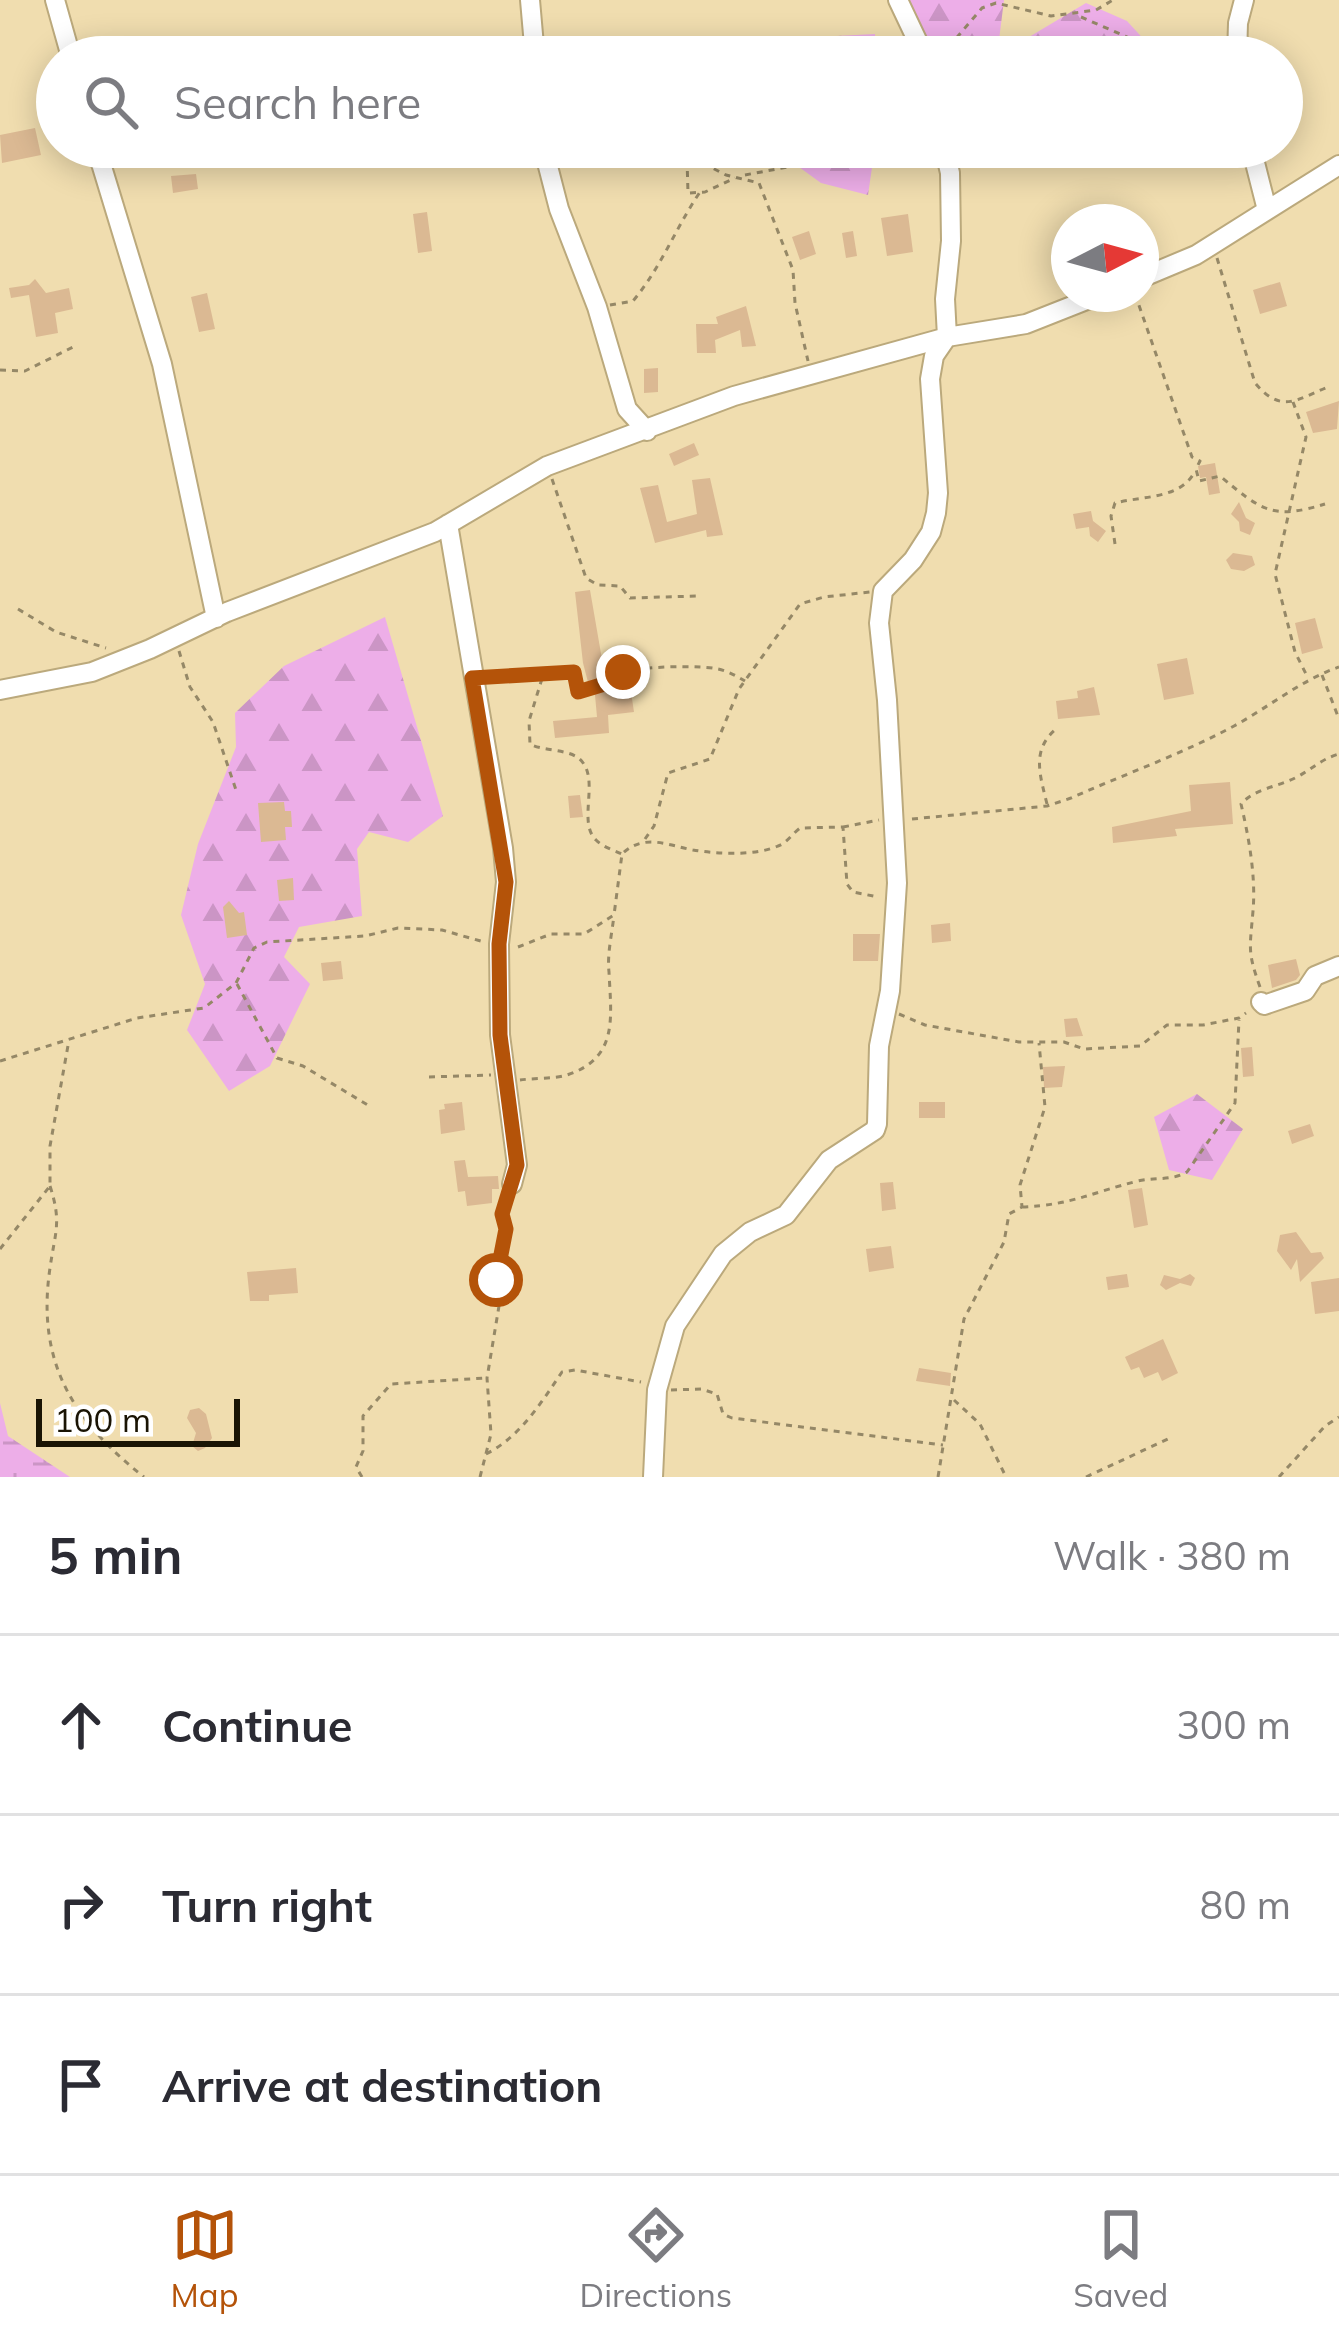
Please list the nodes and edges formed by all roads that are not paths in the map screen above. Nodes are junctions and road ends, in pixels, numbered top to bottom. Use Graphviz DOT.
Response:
graph roads {
  1 [pos="56,0"];
  2 [pos="530,0"];
  3 [pos="898,0"];
  4 [pos="1244,0"];
  5 [pos="65,36"];
  6 [pos="533,36"];
  7 [pos="915,36"];
  8 [pos="1238,36"];
  9 [pos="1339,165"];
  10 [pos="102,168"];
  11 [pos="548,168"];
  12 [pos="947,168"];
  13 [pos="1256,168"];
  14 [pos="1267,210"];
  15 [pos="1159,270"];
  16 [pos="1056,312"];
  17 [pos="947,337"];
  18 [pos="647,431"];
  19 [pos="448,524"];
  20 [pos="216,618"];
  21 [pos="0,690"];
  22 [pos="1339,966"];
  23 [pos="1261,1002"];
  24 [pos="512,1184"];
  25 [pos="652,1477"];
  1 -- 5 [label="street"];
  2 -- 6 [label="street"];
  3 -- 7 [label="street"];
  4 -- 8 [label="street"];
  9 -- 14 [label="street"];
  10 -- 20 [label="street"];
  11 -- 18 [label="street"];
  12 -- 17 [label="street"];
  13 -- 14 [label="street"];
  14 -- 15 [label="street"];
  16 -- 17 [label="street"];
  17 -- 18 [label="street"];
  17 -- 25 [label="street"];
  18 -- 19 [label="street"];
  19 -- 20 [label="street"];
  19 -- 24 [label="street"];
  20 -- 21 [label="street"];
  22 -- 23 [label="street"];
}
